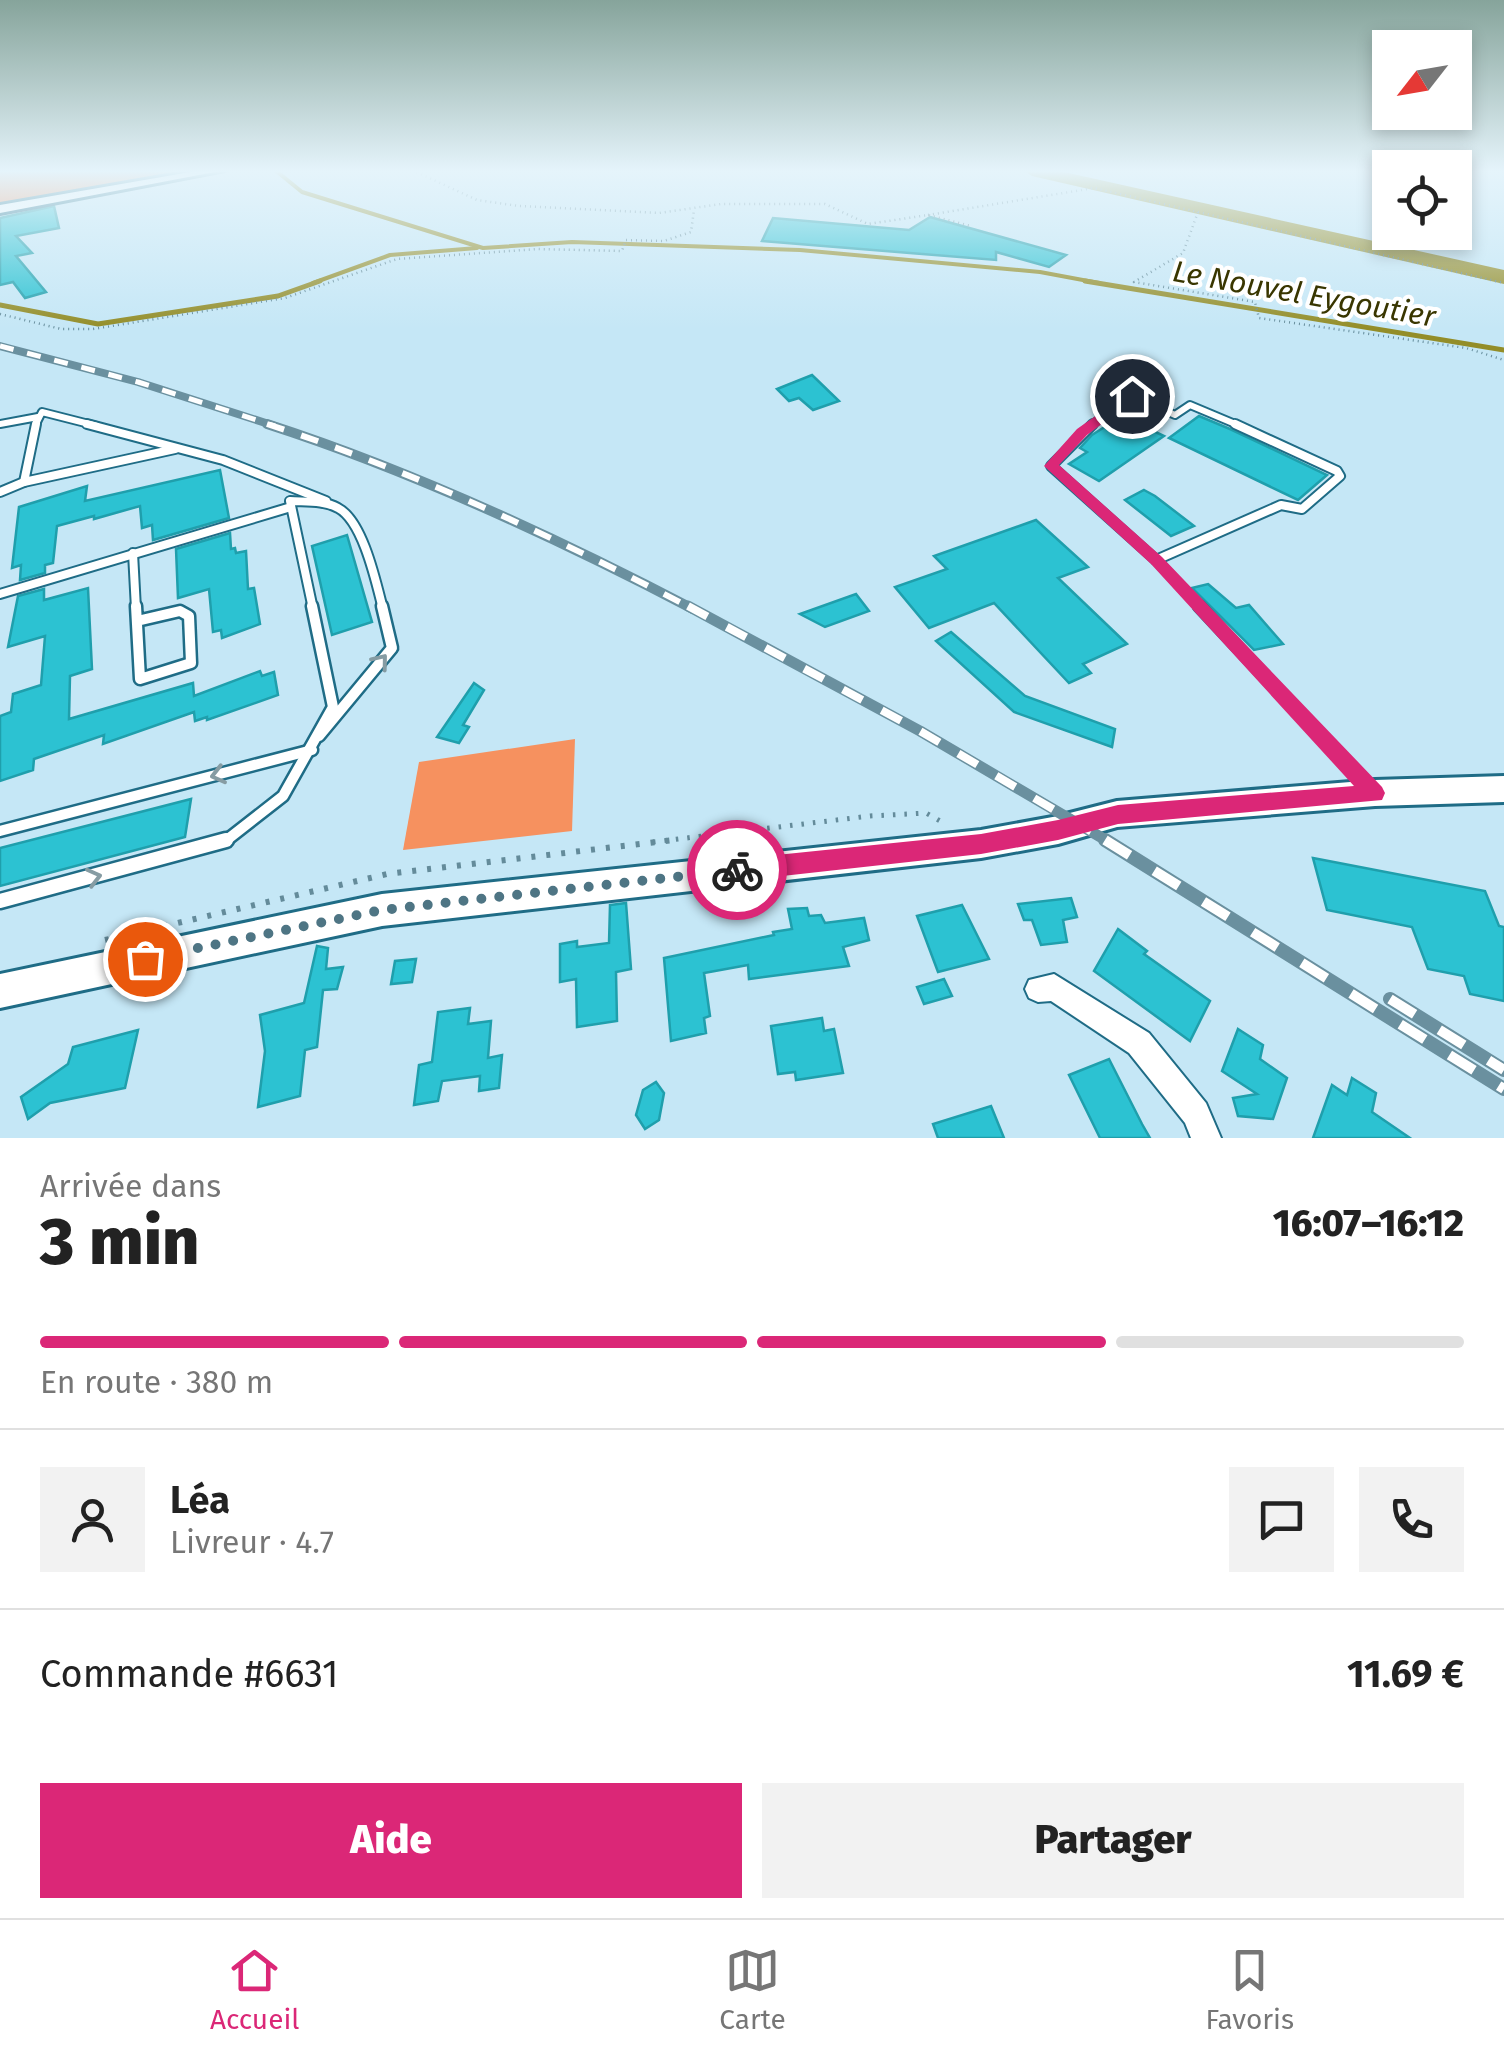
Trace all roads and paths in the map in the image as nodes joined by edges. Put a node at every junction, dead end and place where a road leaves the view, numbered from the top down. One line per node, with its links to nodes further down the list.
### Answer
1 (692, 223): 7 (path)
2 (960, 223): 5 (path)
3 (1194, 223): 8 (path)
4 (1246, 223): 6 (path)
5 (971, 226)
6 (1504, 283)
7 (0, 314)
8 (1258, 315): 9 (path)
9 (1504, 360)
10 (38, 417): 11 (lane); 12 (lane); 13 (lane)
11 (0, 424)
12 (175, 448): 13 (lane); 15 (lane)
13 (24, 482): 14 (lane)
14 (0, 492)
15 (333, 505): 16 (lane); 21 (lane, one-way to 15)
16 (291, 507): 17 (lane); 21 (lane)
17 (133, 553): 19 (lane); 20 (lane)
18 (1156, 560): 18 (lane); 24 (lane)
19 (0, 594)
20 (137, 622): 20 (lane)
21 (319, 736): 22 (lane)
22 (312, 750): 25 (lane, one-way to 25); 26 (lane, one-way to 22)
23 (1504, 789): 24 (street)
24 (1374, 793): 28 (street)
25 (0, 831)
26 (0, 901)
27 (1038, 989): 29 (street)
28 (0, 991)
29 (1206, 1138)

